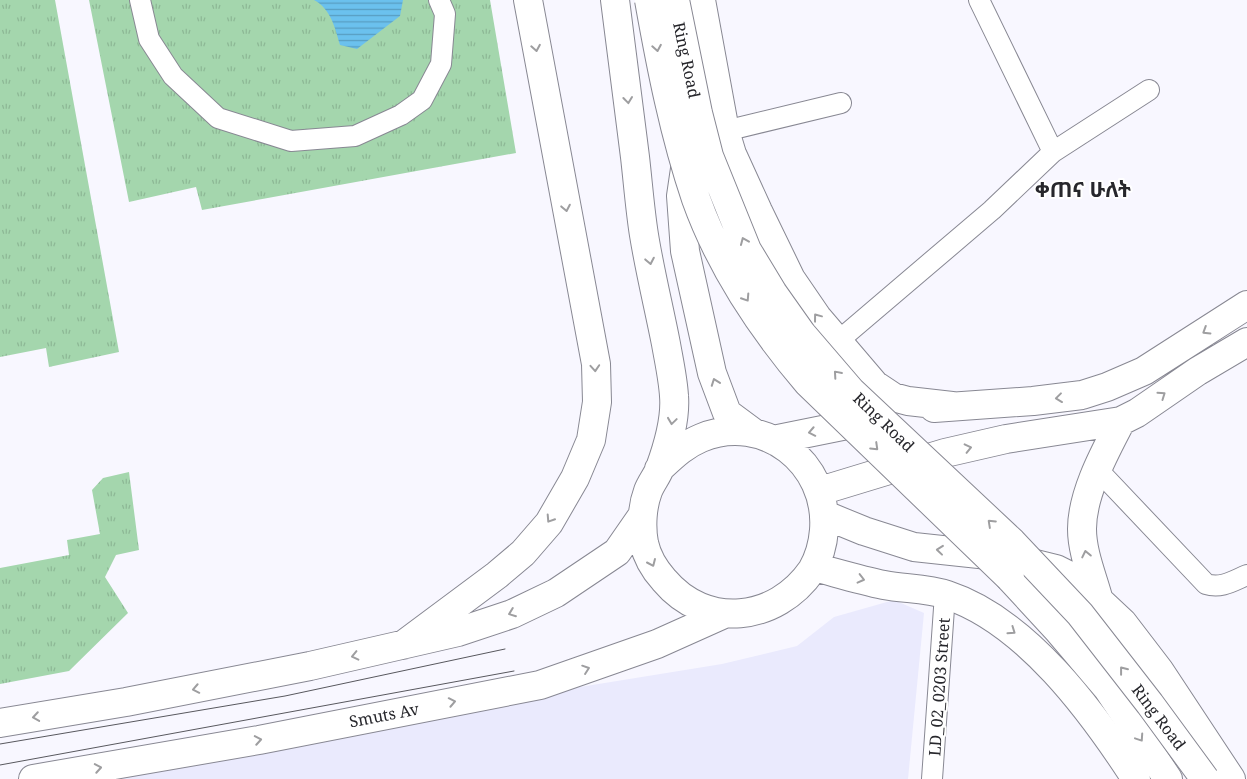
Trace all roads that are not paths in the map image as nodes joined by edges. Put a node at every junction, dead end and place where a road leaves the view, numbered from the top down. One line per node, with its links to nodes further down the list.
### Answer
1 (140, 0): 2 (street)
2 (439, 0)
3 (528, 0): 29 (main road, one-way to 29)
4 (616, 0): 20 (main road, one-way to 20)
5 (648, 0): 34 (main road, Ring Road, one-way to 34, bridge)
6 (675, 0): 35 (main road, Ring Road, one-way to 6, bridge)
7 (701, 0): 9 (main road)
8 (979, 0): 13 (street)
9 (710, 57): 12 (main road); 19 (main road, one-way to 9)
10 (1149, 90): 13 (street)
11 (841, 103): 12 (street)
12 (725, 131): 15 (main road, one-way to 12)
13 (1053, 152): 15 (street)
14 (1247, 305): 17 (main road, one-way to 17)
15 (837, 342): 17 (main road)
16 (1247, 342): 18 (main road, one-way to 16)
17 (952, 406): 19 (main road, one-way to 19)
18 (1121, 421): 21 (main road); 22 (main road, one-way to 18)
19 (763, 436): 20 (main road); 22 (main road)
20 (659, 469): 23 (main road)
21 (1097, 469): 25 (street); 27 (main road, one-way to 21)
22 (822, 503): 24 (main road); 27 (main road, one-way to 22)
23 (642, 516): 28 (main road, one-way to 28); 29 (main road, one-way to 29)
24 (814, 567): 26 (main road, one-way to 26); 28 (main road)
25 (1247, 575)
26 (945, 594): 32 (street, LD_02_0203 Street); 33 (main road, one-way to 33)
27 (1099, 600): 36 (main road)
28 (724, 614): 31 (main road, Smuts Av, one-way to 28)
29 (403, 645): 30 (main road, one-way to 30)
30 (0, 723)
31 (33, 779)
32 (932, 779)
33 (1136, 779)
34 (1168, 779)
35 (1205, 779)
36 (1231, 779)

